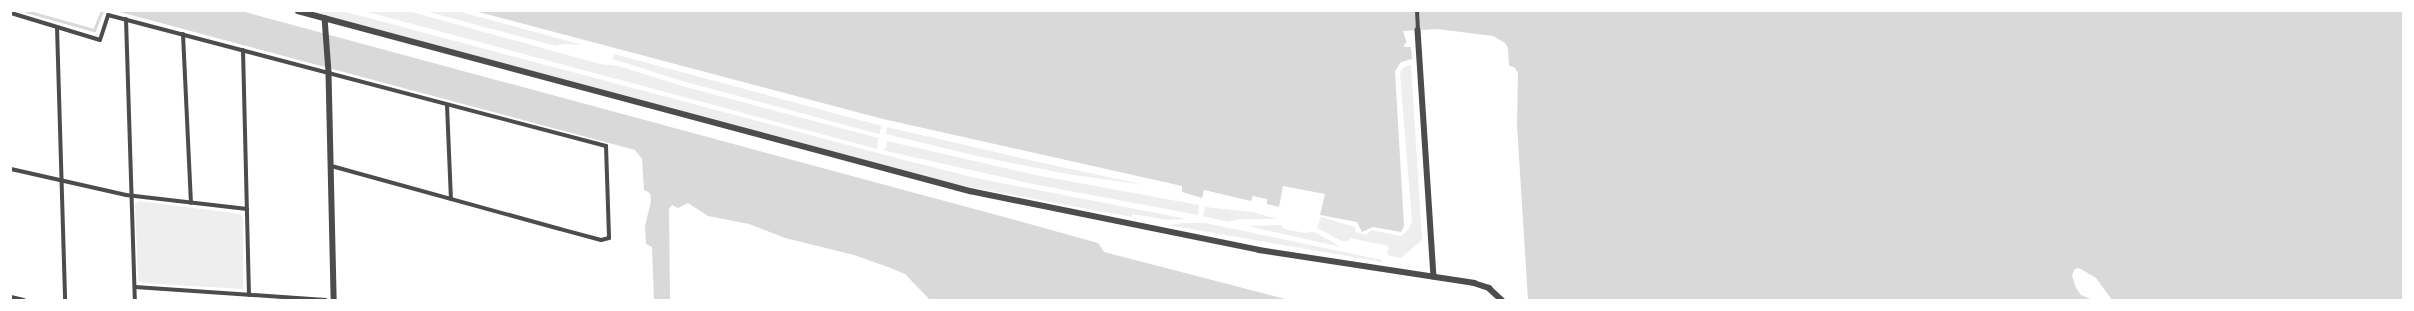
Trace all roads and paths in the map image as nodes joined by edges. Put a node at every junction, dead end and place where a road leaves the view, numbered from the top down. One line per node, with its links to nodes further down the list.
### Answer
1 (298, 11): 4 (street)
2 (1417, 11): 7 (street)
3 (11, 13): 6 (street)
4 (325, 18): 10 (street); 19 (street)
5 (126, 19): 6 (street); 8 (street); 15 (street)
6 (58, 27): 14 (street)
7 (1418, 30): 19 (street)
8 (183, 34): 9 (street); 17 (street)
9 (243, 50): 10 (street); 18 (street)
10 (329, 73): 11 (street); 12 (street)
11 (447, 105): 16 (street); 16 (street)
12 (331, 166): 16 (street); 27 (street)
13 (11, 169): 14 (street)
14 (62, 181): 15 (street); 24 (street)
15 (132, 195): 17 (street); 20 (street)
16 (451, 199)
17 (191, 203): 18 (street)
18 (247, 209): 21 (street)
19 (1434, 276): 28 (street)
20 (135, 286): 21 (street); 25 (street)
21 (249, 295): 26 (street)
22 (11, 297): 23 (street)
23 (24, 300)
24 (65, 300)
25 (135, 300)
26 (326, 300)
27 (334, 300)
28 (1502, 300)

